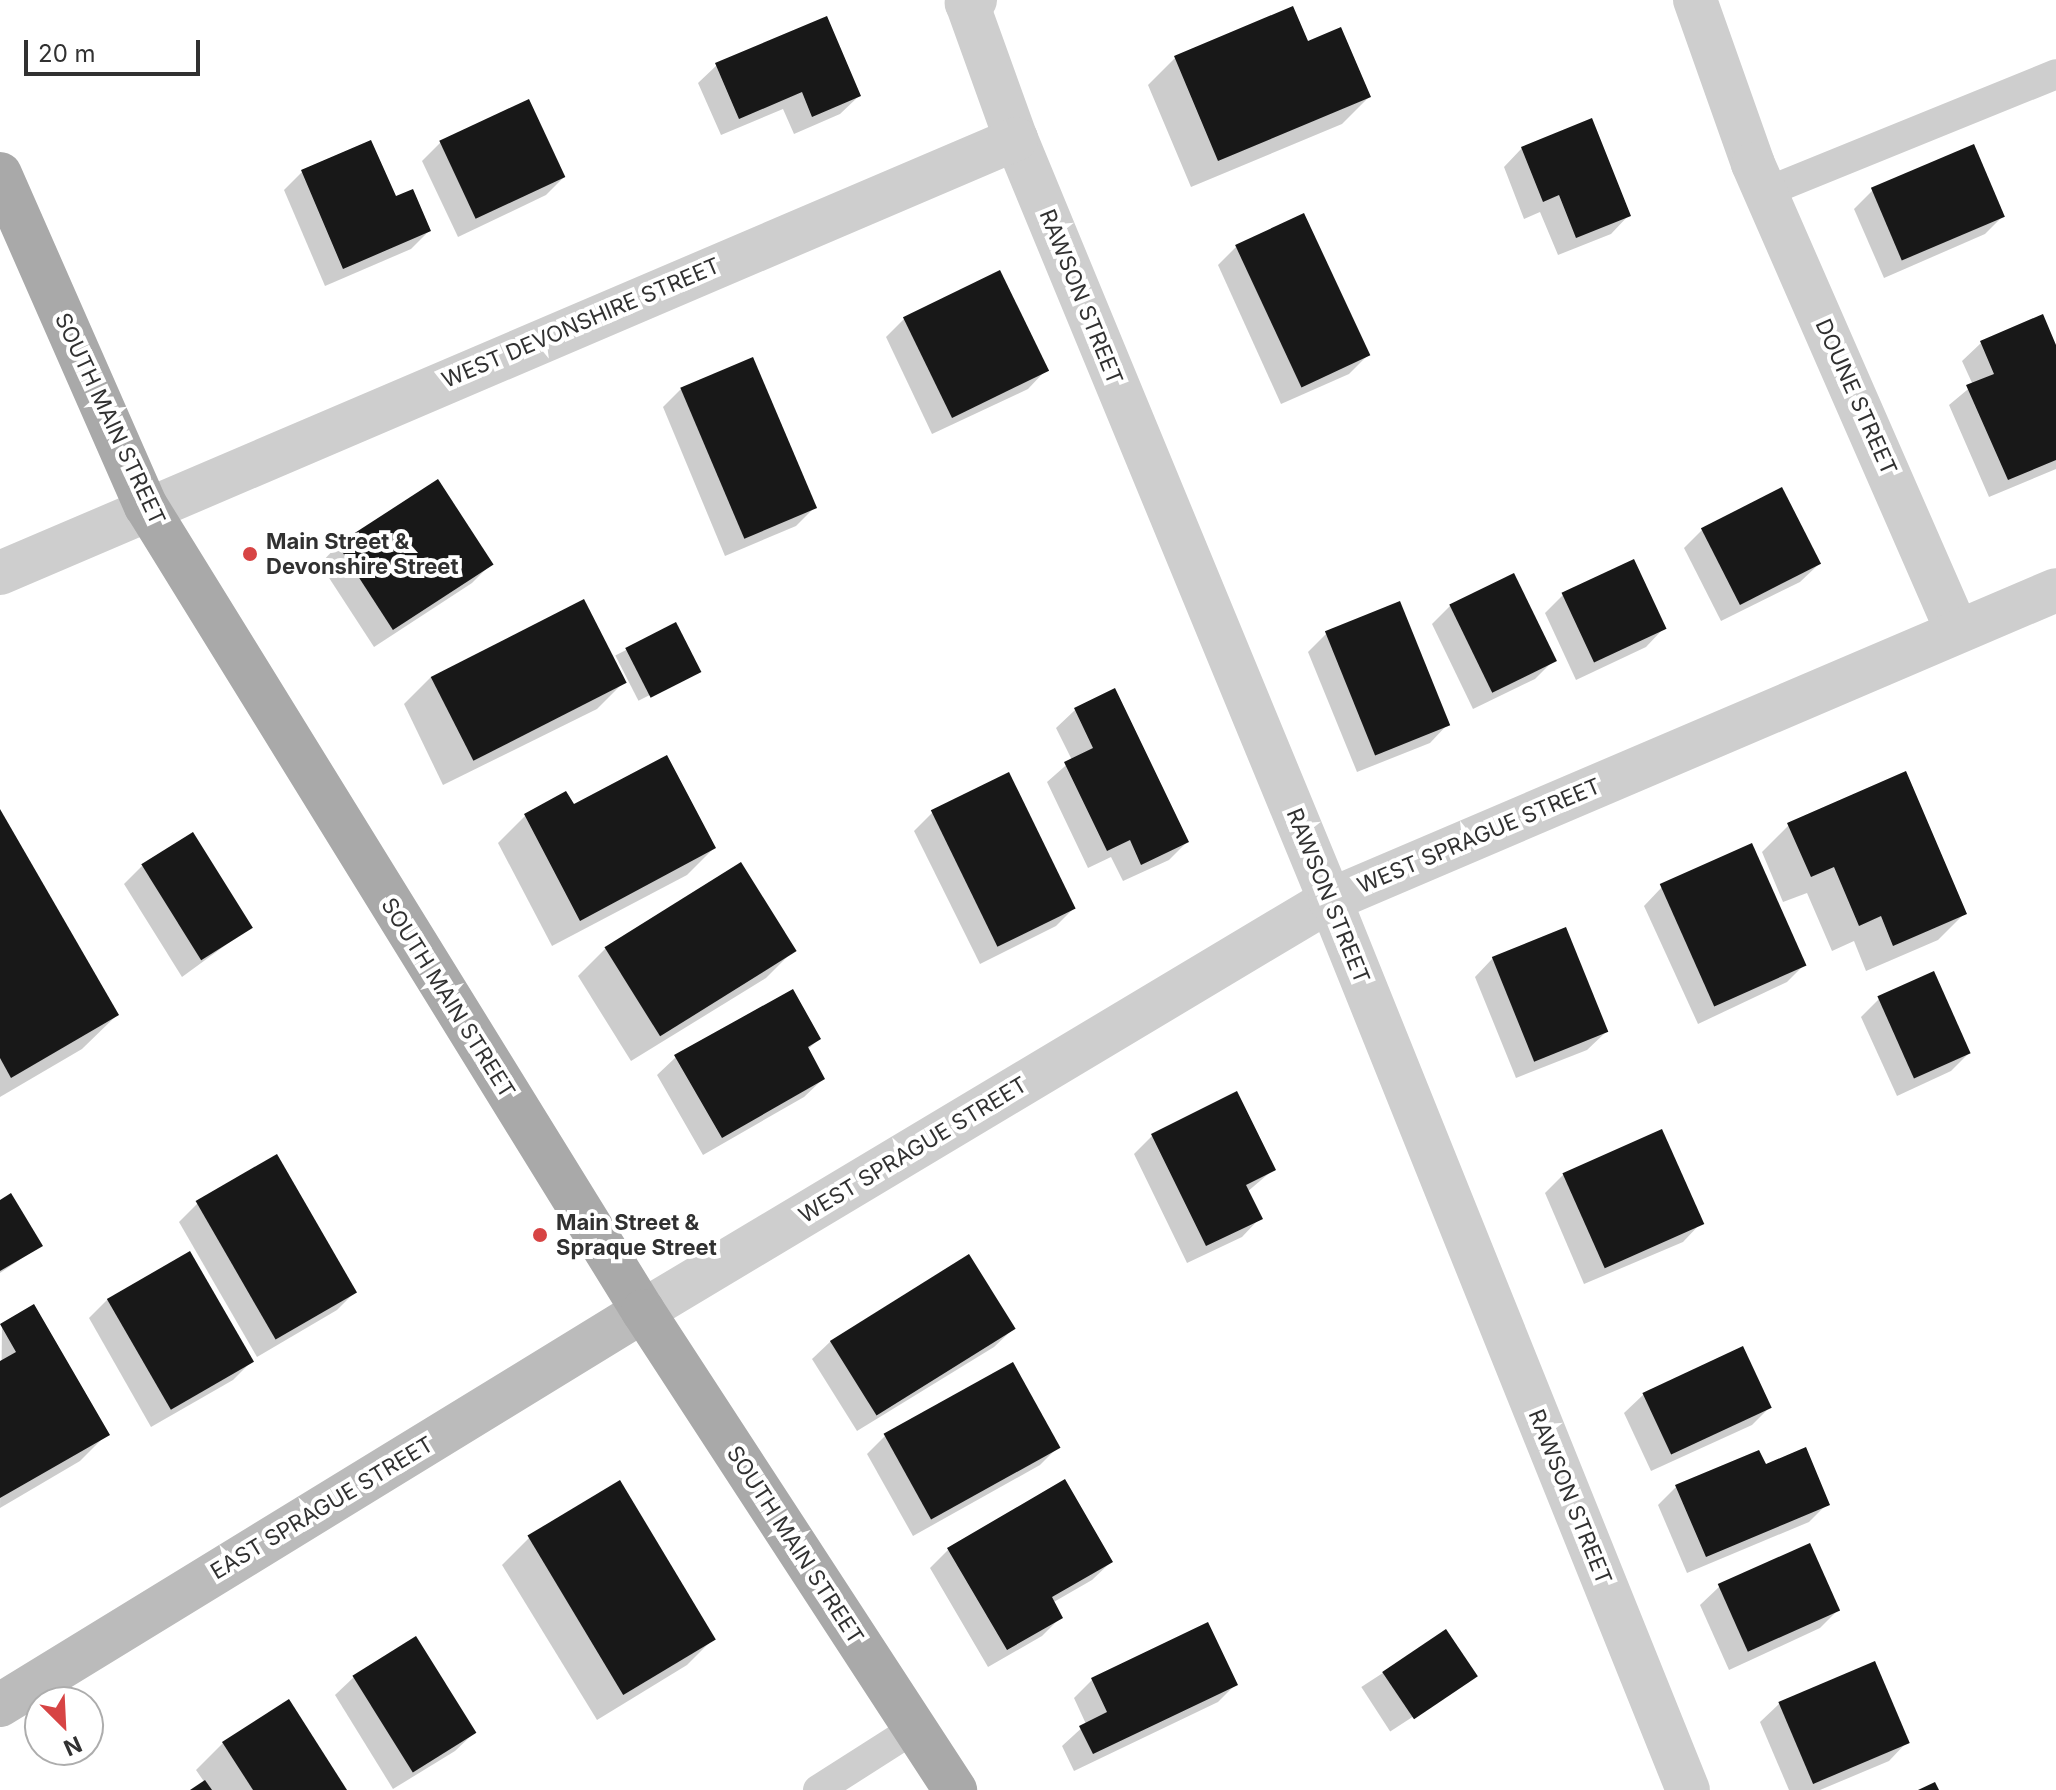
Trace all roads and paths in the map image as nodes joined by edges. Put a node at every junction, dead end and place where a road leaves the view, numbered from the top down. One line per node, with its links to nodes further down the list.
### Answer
1 (1695, 0): 6 (street, DOUNE STREET)
2 (971, 2): 4 (street, RAWSON STREET)
3 (2056, 74): 6 (lane)
4 (1016, 139): 7 (street, WEST DEVONSHIRE STREET); 11 (street, RAWSON STREET)
5 (0, 174): 7 (main road, SOUTH MAIN STREET)
6 (1760, 178): 10 (street, DOUNE STREET)
7 (146, 506): 8 (street, WEST DEVONSHIRE STREET); 12 (main road, SOUTH MAIN STREET)
8 (0, 573)
9 (2056, 590): 10 (street, WEST SPRAGUE STREET)
10 (1957, 631): 11 (street, WEST SPRAGUE STREET)
11 (1330, 900): 12 (street, WEST SPRAGUE STREET); 17 (street, RAWSON STREET)
12 (643, 1311): 13 (main road, EAST SPRAGUE STREET); 14 (main road, SOUTH MAIN STREET)
13 (0, 1705)
14 (915, 1728): 15 (lane); 16 (main road, SOUTH MAIN STREET)
15 (818, 1790)
16 (955, 1790)
17 (1688, 1790)

